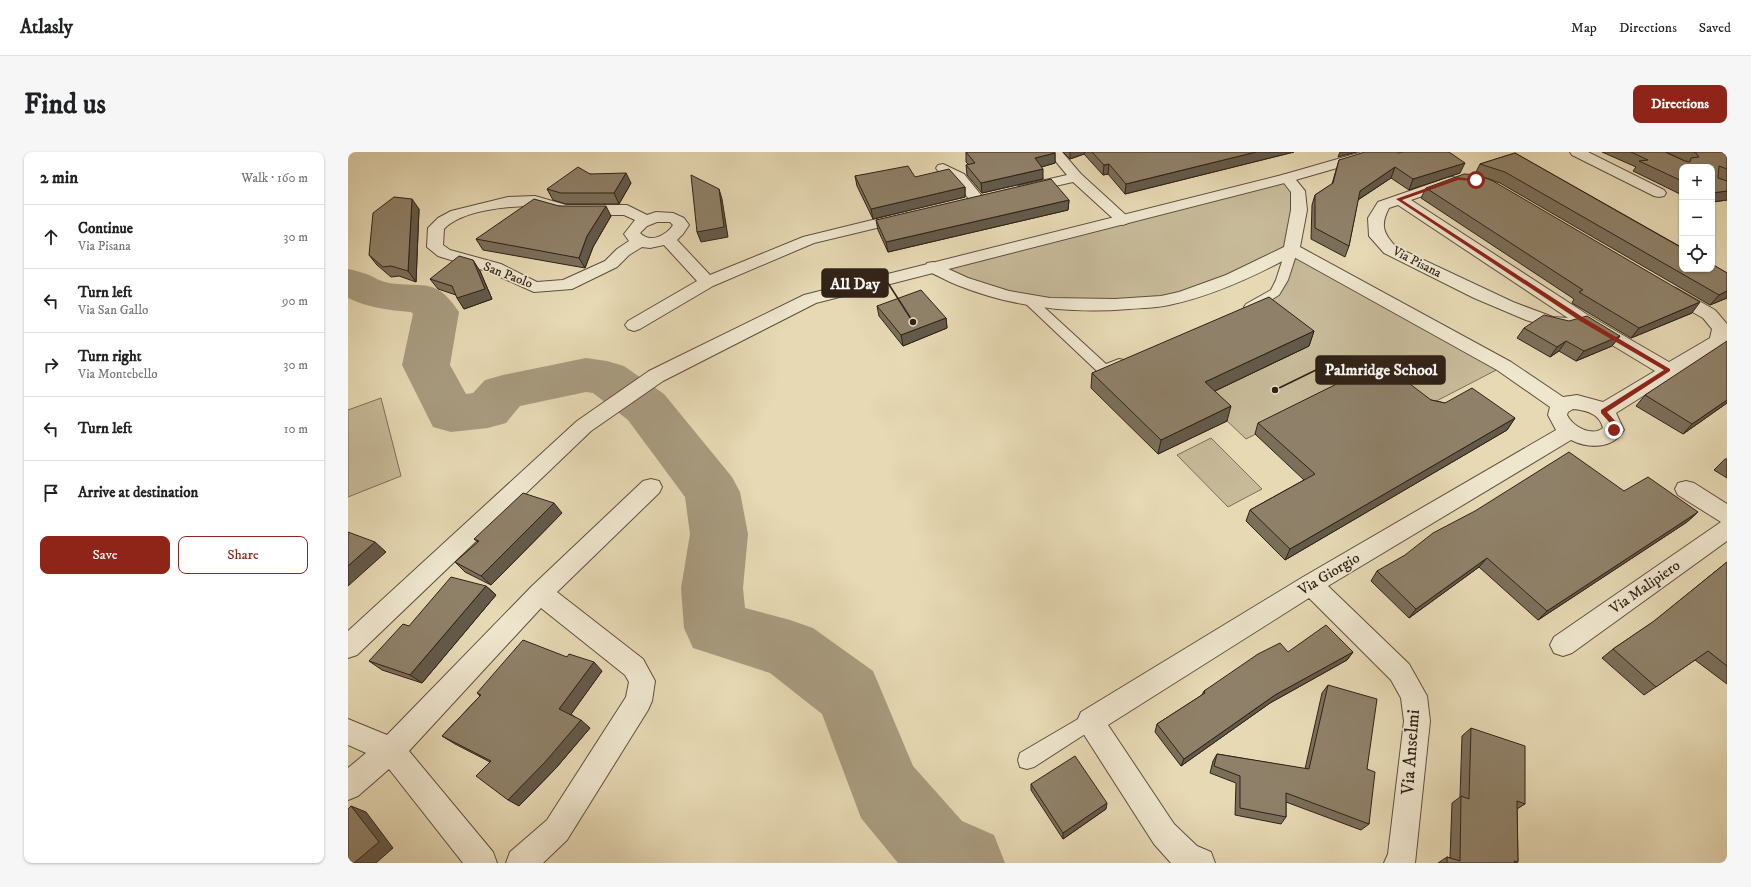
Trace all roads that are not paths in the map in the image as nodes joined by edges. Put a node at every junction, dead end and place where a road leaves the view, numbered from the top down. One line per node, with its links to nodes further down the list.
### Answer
1 (1055, 152): 5 (street)
2 (1377, 152): 6 (street)
3 (1577, 152): 8 (street)
4 (943, 168): 5 (street)
5 (1076, 177): 12 (street)
6 (1287, 178): 12 (street); 15 (street)
7 (1470, 180): 9 (street, Via Pisana)
8 (1659, 193)
9 (1399, 199): 21 (street); 21 (street, Via Pisana)
10 (916, 214): 17 (street)
11 (646, 220): 13 (street); 14 (street); 14 (street, San Paolo)
12 (1123, 220): 16 (street)
13 (667, 239): 14 (street); 17 (street)
14 (640, 241)
15 (1292, 248): 19 (street); 20 (lane); 25 (street)
16 (933, 267): 19 (street); 35 (street)
17 (707, 282): 22 (street)
18 (1655, 283): 24 (street)
19 (1029, 300): 23 (lane)
20 (1240, 311)
21 (1582, 320): 24 (street)
22 (634, 325)
23 (1132, 357)
24 (1668, 370): 26 (street)
25 (1561, 405): 26 (street); 27 (street)
26 (1604, 411): 27 (street)
27 (1570, 431): 32 (street, Via Giorgio)
28 (651, 487): 33 (street)
29 (1686, 489): 30 (street)
30 (1727, 515)
31 (1727, 529): 34 (street, Via Malipiero)
32 (1311, 584): 36 (street, Via Giorgio); 44 (street, Via Anselmi)
33 (540, 593): 38 (street); 42 (street)
34 (1563, 645)
35 (348, 646)
36 (1090, 720): 39 (lane); 43 (street)
37 (348, 732): 38 (street)
38 (391, 750): 40 (street); 41 (street)
39 (1026, 760)
40 (348, 786)
41 (482, 863)
42 (521, 863)
43 (1200, 863)
44 (1399, 863)

